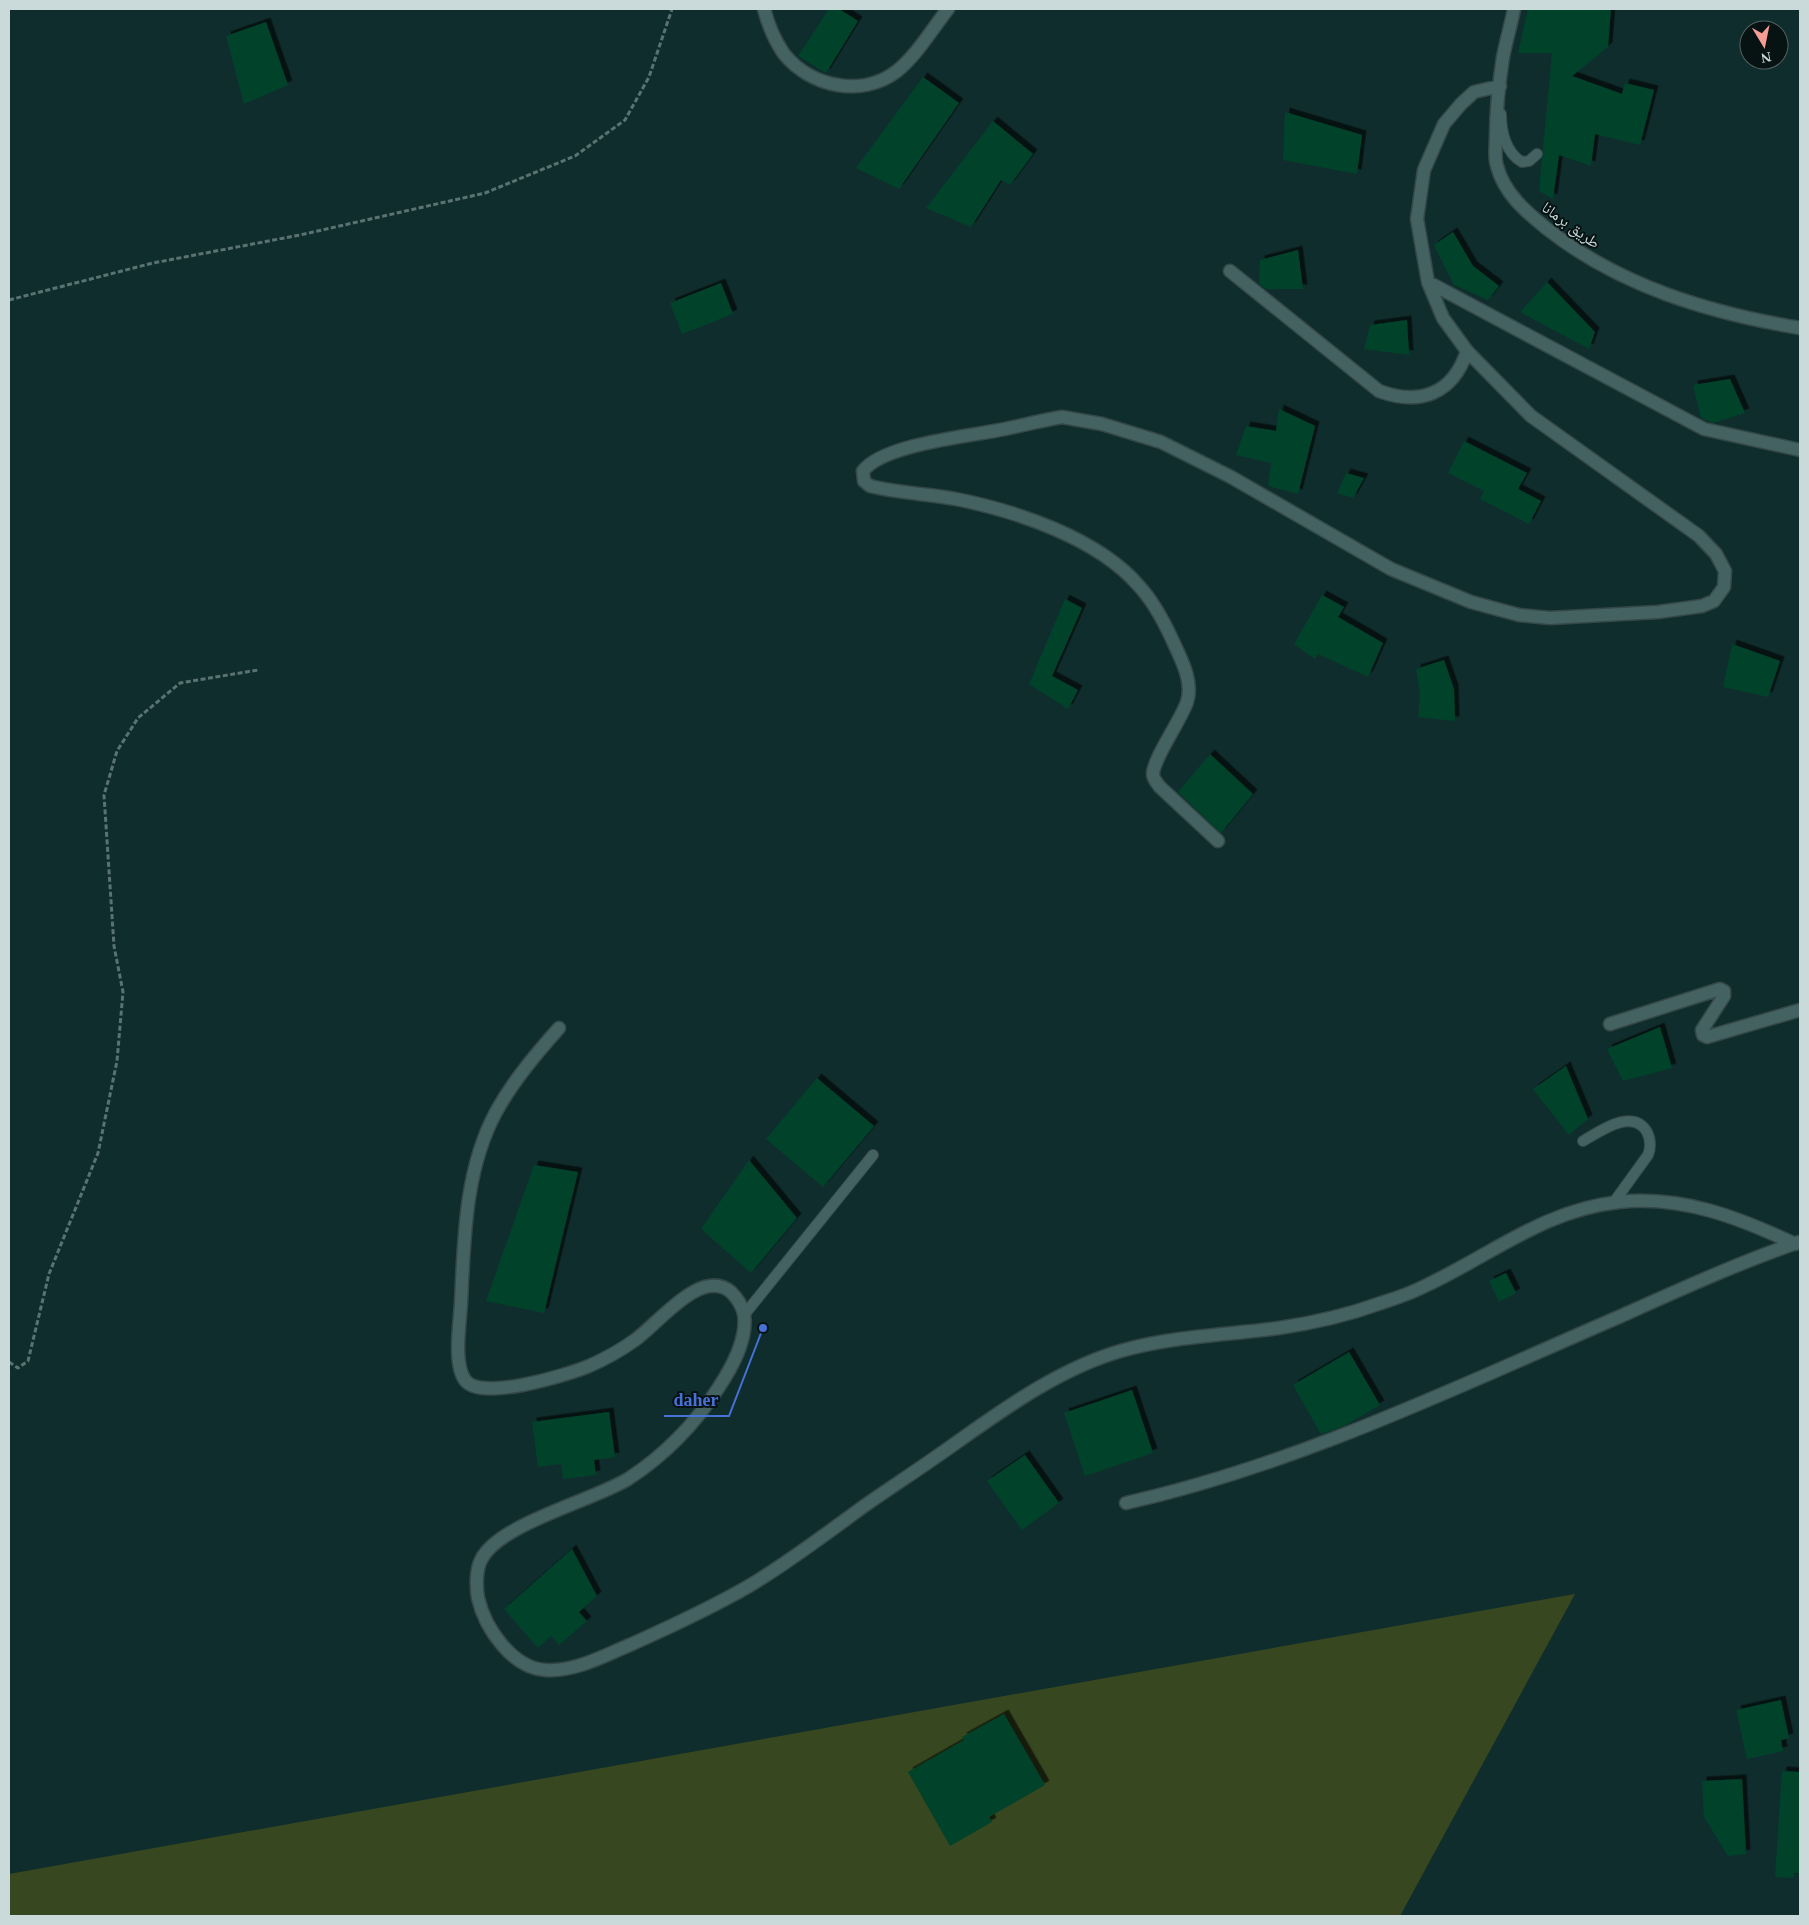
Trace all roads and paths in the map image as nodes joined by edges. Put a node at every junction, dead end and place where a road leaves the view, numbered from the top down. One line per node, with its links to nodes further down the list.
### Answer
1 (672, 9): 9 (path)
2 (764, 9): 3 (street)
3 (948, 9)
4 (1514, 9): 5 (street, طريق برمانا)
5 (1500, 86): 6 (lane); 8 (street); 10 (street, طريق برمانا)
6 (1537, 154)
7 (1230, 271): 11 (street)
8 (1428, 282): 11 (street); 12 (street)
9 (9, 300)
10 (1800, 328)
11 (1467, 351): 14 (street)
12 (1800, 450)
13 (258, 670): 23 (path)
14 (1218, 841)
15 (1800, 1010): 16 (street)
16 (1610, 1024)
17 (559, 1028): 22 (street)
18 (1583, 1141): 20 (lane)
19 (873, 1155): 22 (lane)
20 (1614, 1202): 21 (street); 22 (street)
21 (1798, 1243): 24 (street)
22 (744, 1315)
23 (9, 1362)
24 (1126, 1503)

